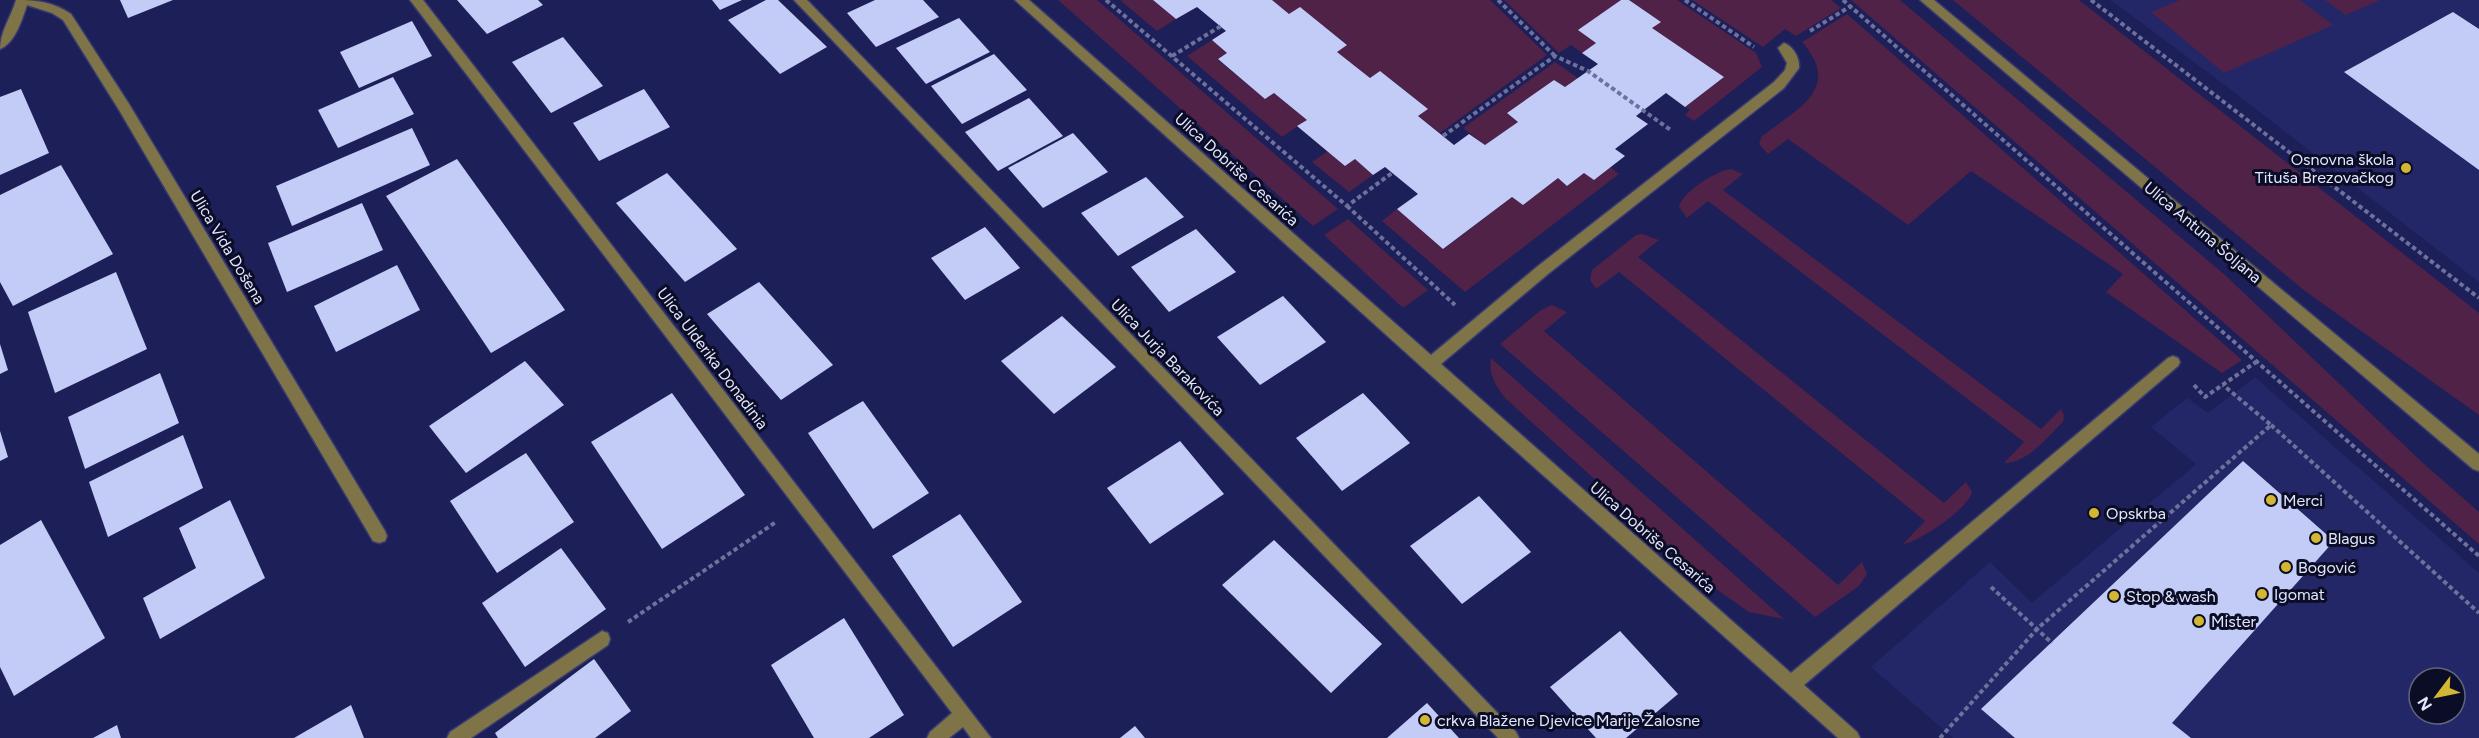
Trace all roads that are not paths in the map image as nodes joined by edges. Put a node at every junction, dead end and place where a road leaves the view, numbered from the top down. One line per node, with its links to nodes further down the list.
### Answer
1 (23, 0): 6 (street); 11 (street, Ulica Vida Došena)
2 (416, 0): 14 (street, Ulica Ulderika Donadinia)
3 (800, 0): 18 (street, Ulica Jurja Barakovića)
4 (1021, 0): 9 (street, Ulica Dobriše Cesarića)
5 (1926, 0): 10 (street, Ulica Antuna Šoljana)
6 (0, 44)
7 (1784, 48): 9 (street)
8 (2173, 362): 13 (street)
9 (1429, 365): 13 (street, Ulica Dobriše Cesarića)
10 (2479, 464)
11 (379, 536)
12 (602, 639): 15 (street)
13 (1792, 684): 19 (street, Ulica Dobriše Cesarića)
14 (963, 715): 16 (street); 17 (street, Ulica Ulderika Donadinia)
15 (456, 738)
16 (936, 738)
17 (982, 738)
18 (1510, 738)
19 (1851, 738)

